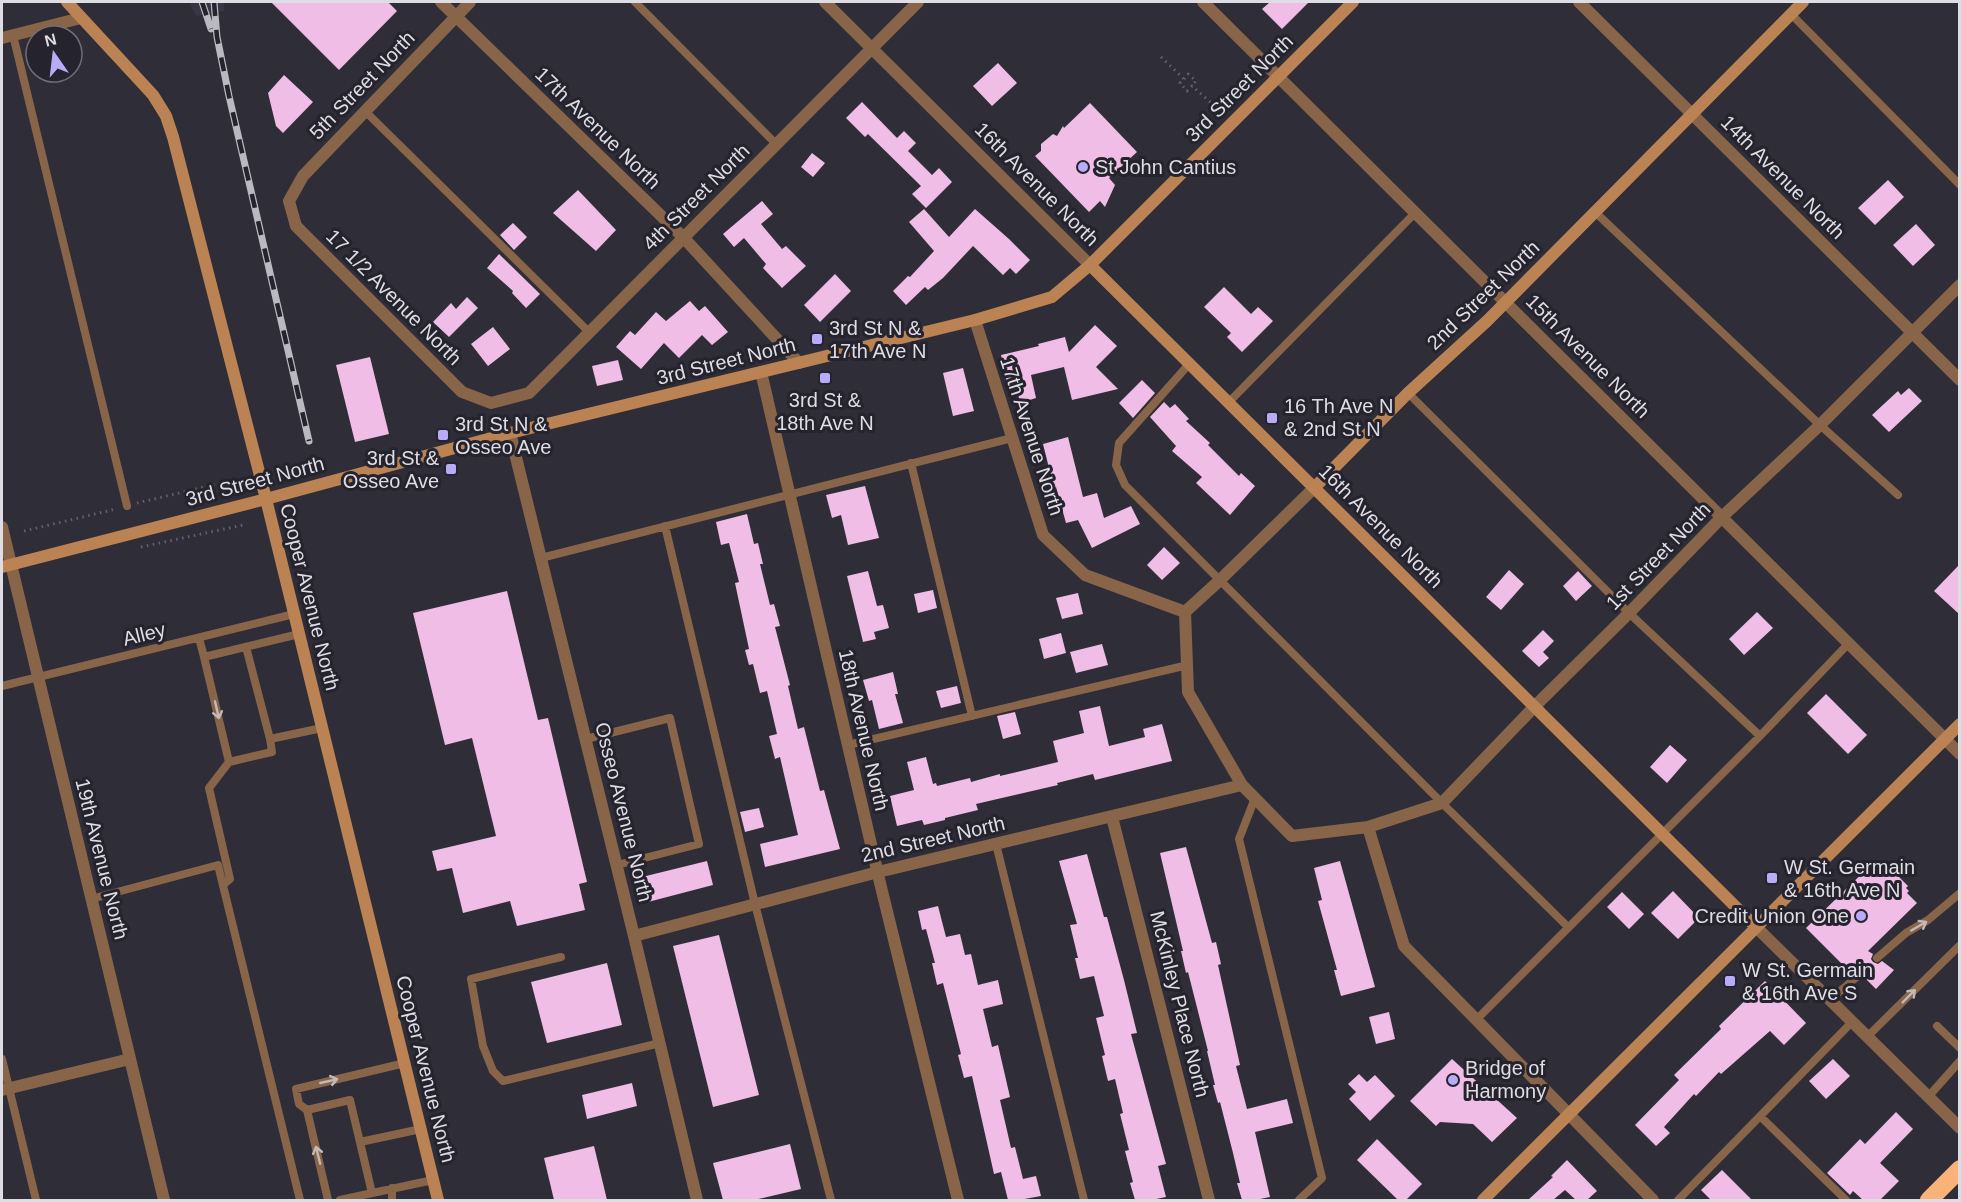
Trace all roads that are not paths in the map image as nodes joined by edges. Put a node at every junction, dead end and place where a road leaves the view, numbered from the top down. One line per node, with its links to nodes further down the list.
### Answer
1 (67, 2): 13 (street, Cooper Avenue North)
2 (441, 2): 12 (street, 17th Avenue North)
3 (470, 2): 12 (street, 5th Street North)
4 (635, 2): 19 (lane)
5 (825, 2): 15 (street, 16th Avenue North)
6 (918, 2): 15 (street, 4th Street North)
7 (1203, 2): 16 (street, 15th Avenue North)
8 (1353, 2): 16 (street, 3rd Street North)
9 (1579, 2): 18 (street, 14th Avenue North)
10 (1803, 2): 11 (street, 2nd Street North)
11 (1791, 14): 18 (street, 2nd Street North); 20 (lane)
12 (455, 16): 17 (street, 5th Street North); 24 (street, 17th Avenue North)
13 (81, 18): 14 (street); 45 (street, Cooper Avenue North)
14 (7, 36): 46 (lane)
15 (872, 48): 19 (street, 4th Street North); 25 (street, 16th Avenue North)
16 (1279, 76): 22 (street, 15th Avenue North); 25 (street, 3rd Street North)
17 (365, 111): 21 (street, 5th Street North); 29 (lane)
18 (1692, 114): 23 (street, 2nd Street North); 30 (street, 14th Avenue North)
19 (776, 144): 24 (street, 4th Street North)
20 (1959, 185)
21 (289, 201): 37 (street, 17 1/2 Avenue North)
22 (1416, 212): 27 (street, 15th Avenue North); 36 (lane)
23 (1595, 212): 27 (street, 2nd Street North); 38 (lane)
24 (683, 237): 29 (street, 4th Street North); 31 (street, 17th Avenue North)
25 (1090, 265): 28 (street, 3rd Street North); 32 (street, 16th Avenue North)
26 (1959, 285): 30 (street, 1st Street North)
27 (1506, 302): 35 (street, 2nd Street North); 47 (street, 15th Avenue North)
28 (975, 320): 31 (street, 3rd Street North); 40 (street, 17th Avenue North)
29 (589, 332): 37 (street, 4th Street North)
30 (1912, 333): 34 (street, 14th Avenue North); 38 (street, 1st Street North)
31 (799, 363): 33 (street, 3rd Street North)
32 (1190, 363): 36 (street, 16th Avenue North); 52 (lane)
33 (760, 372): 39 (street, 3rd Street North); 43 (street, 18th Avenue North)
34 (1959, 380)
35 (1408, 393): 42 (street, 2nd Street North); 54 (lane)
36 (1229, 402): 42 (street, 16th Avenue North)
37 (491, 403)
38 (1820, 425): 44 (lane); 47 (street, 1st Street North)
39 (510, 434): 45 (street, 3rd Street North); 50 (street, Osseo Avenue North)
40 (1012, 438): 41 (lane); 53 (street, 17th Avenue North)
41 (911, 464): 43 (lane); 65 (lane)
42 (1315, 487): 52 (street, 2nd Street North); 64 (street, 16th Avenue North)
43 (789, 494): 48 (lane); 72 (street, 18th Avenue North)
44 (1898, 495)
45 (266, 499): 51 (street, 3rd Street North); 55 (street, Cooper Avenue North)
46 (127, 506)
47 (1722, 517): 54 (street, 1st Street North); 58 (street, 15th Avenue North)
48 (665, 526): 50 (lane); 87 (lane)
49 (2, 528): 51 (street, 19th Avenue North)
50 (542, 558): 71 (street, Osseo Avenue North)
51 (6, 566): 62 (street, 19th Avenue North)
52 (1220, 581): 53 (street, 2nd Street North); 77 (lane)
53 (1185, 612): 61 (street)
54 (1629, 613): 64 (street, 1st Street North); 68 (lane)
55 (294, 614): 56 (street, Cooper Avenue North); 57 (lane, Alley)
56 (299, 634): 59 (lane); 67 (street, Cooper Avenue North)
57 (199, 638): 60 (lane); 62 (lane, Alley)
58 (1849, 643): 68 (lane); 70 (street, 15th Avenue North)
59 (246, 647): 60 (lane); 69 (lane)
60 (204, 657): 74 (lane, one-way to 74)
61 (1188, 665): 65 (lane); 75 (street)
62 (38, 677): 63 (lane, Alley); 86 (street, 19th Avenue North)
63 (2, 686)
64 (1534, 706): 77 (street, 1st Street North); 80 (street, 16th Avenue North)
65 (972, 716): 72 (lane)
66 (1959, 724): 70 (street)
67 (322, 728): 69 (lane); 105 (street, Cooper Avenue North)
68 (1760, 736): 80 (lane)
69 (270, 739): 74 (lane)
70 (1945, 739): 73 (street, 15th Avenue North); 89 (street)
71 (586, 740): 82 (street, Osseo Avenue North); 82 (lane)
72 (848, 745): 83 (street, 18th Avenue North)
73 (1959, 754)
74 (229, 762): 84 (lane)
75 (1242, 785): 76 (street); 78 (street, 2nd Street North)
76 (1255, 798): 79 (street); 131 (lane)
77 (1442, 803): 79 (street, 1st Street North); 88 (lane)
78 (1112, 817): 81 (street, 2nd Street North); 130 (street, McKinley Place North)
79 (1368, 828): 96 (street)
80 (1662, 833): 88 (lane); 89 (street, 16th Avenue North)
81 (996, 844): 83 (street, 2nd Street North); 129 (lane)
82 (617, 865): 90 (street, Osseo Avenue North)
83 (878, 872): 87 (street, 2nd Street North); 128 (street, 18th Avenue North)
84 (223, 885): 86 (lane); 121 (lane)
85 (1959, 893): 93 (lane, one-way to 85)
86 (91, 899): 103 (street, 19th Avenue North)
87 (755, 904): 90 (street, 2nd Street North); 127 (lane)
88 (1568, 927): 96 (lane)
89 (1756, 927): 95 (street); 109 (street)
90 (634, 936): 100 (street, Osseo Avenue North)
91 (1959, 945): 99 (lane, one-way to 91)
92 (561, 957): 100 (lane)
93 (1877, 958)
94 (1860, 974): 95 (lane)
95 (1830, 1000): 97 (street)
96 (1476, 1020): 109 (street)
97 (1852, 1022): 99 (street); 110 (lane)
98 (1937, 1026): 101 (lane)
99 (1867, 1037): 107 (street)
100 (660, 1044): 126 (street, Osseo Avenue North)
101 (1959, 1048)
102 (2, 1059): 106 (lane)
103 (130, 1059): 106 (street); 120 (street, 19th Avenue North)
104 (1959, 1062): 107 (lane)
105 (405, 1063): 108 (lane, one-way to 105); 112 (street, Cooper Avenue North)
106 (5, 1089): 119 (lane)
107 (1928, 1097): 111 (street)
108 (307, 1110): 113 (lane); 122 (lane, one-way to 108)
109 (1568, 1115): 118 (street); 132 (street)
110 (1760, 1116): 133 (lane); 134 (lane)
111 (1959, 1128)
112 (421, 1129): 113 (lane); 115 (street, Cooper Avenue North)
113 (360, 1142): 117 (lane)
114 (1959, 1169): 135 (highway)
115 (433, 1179): 116 (lane); 125 (street, Cooper Avenue North)
116 (392, 1188): 117 (lane); 124 (lane)
117 (372, 1193): 123 (lane)
118 (1485, 1199)
119 (36, 1200)
120 (164, 1200)
121 (300, 1200)
122 (328, 1200)
123 (340, 1200)
124 (392, 1200)
125 (438, 1200)
126 (697, 1200)
127 (831, 1200)
128 (958, 1200)
129 (1084, 1200)
130 (1209, 1200)
131 (1299, 1200)
132 (1653, 1200)
133 (1678, 1200)
134 (1846, 1200)
135 (1929, 1200)

